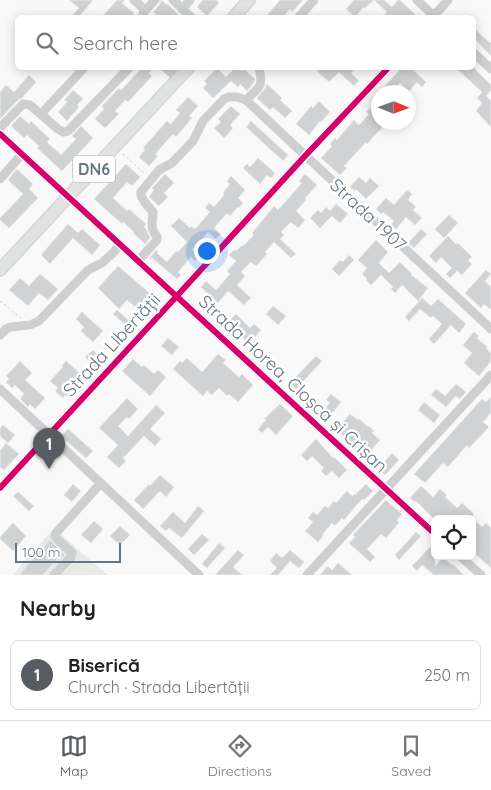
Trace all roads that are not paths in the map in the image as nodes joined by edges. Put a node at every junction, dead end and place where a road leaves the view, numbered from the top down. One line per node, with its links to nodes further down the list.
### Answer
1 (134, 0): 10 (street)
2 (155, 0): 10 (street)
3 (173, 0): 9 (street)
4 (190, 0): 9 (street)
5 (249, 0): 12 (main road)
6 (314, 0): 13 (street)
7 (417, 0): 14 (street)
8 (448, 0): 15 (street)
9 (182, 8): 11 (street)
10 (145, 14)
11 (189, 15)
12 (236, 15)
13 (301, 15)
14 (432, 15)
15 (436, 15)
16 (476, 54): 17 (street)
17 (491, 69)
18 (82, 70): 26 (street)
19 (127, 70): 26 (street)
20 (168, 70): 24 (street)
21 (186, 70): 24 (main road, DN6)
22 (259, 70): 25 (street)
23 (386, 70): 30 (street, Strada Libertății)
24 (178, 78): 32 (main road, DN6)
25 (246, 100): 30 (street, Strada 1907); 34 (street)
26 (41, 114): 27 (street)
27 (0, 128)
28 (0, 134): 29 (street, Strada Horea, Cloşca şi Crişan)
29 (22, 154): 31 (street); 32 (street, Strada Horea, Cloşca şi Crişan)
30 (305, 156): 36 (street, Strada Libertății); 37 (street, Strada 1907)
31 (0, 179)
32 (68, 196): 33 (street, Strada Horea, Cloşca şi Crişan); 35 (main road, DN6)
33 (120, 244): 34 (street, Strada Horea, Cloşca şi Crişan); 38 (street)
34 (138, 261): 36 (street, Strada Horea, Cloşca şi Crişan)
35 (0, 270)
36 (176, 297): 41 (street, Strada Libertății); 44 (street, Strada Horea, Cloşca şi Crişan)
37 (491, 329)
38 (0, 335)
39 (491, 375): 44 (street)
40 (0, 389): 41 (street)
41 (49, 435): 42 (street); 43 (street, Strada Libertății)
42 (100, 483): 47 (street); 48 (street)
43 (0, 488)
44 (386, 490): 45 (street, Strada Horea, Cloşca şi Crişan); 49 (street)
45 (431, 530)
46 (464, 560): 50 (street)
47 (54, 575)
48 (199, 575)
49 (307, 575)
50 (481, 575)

